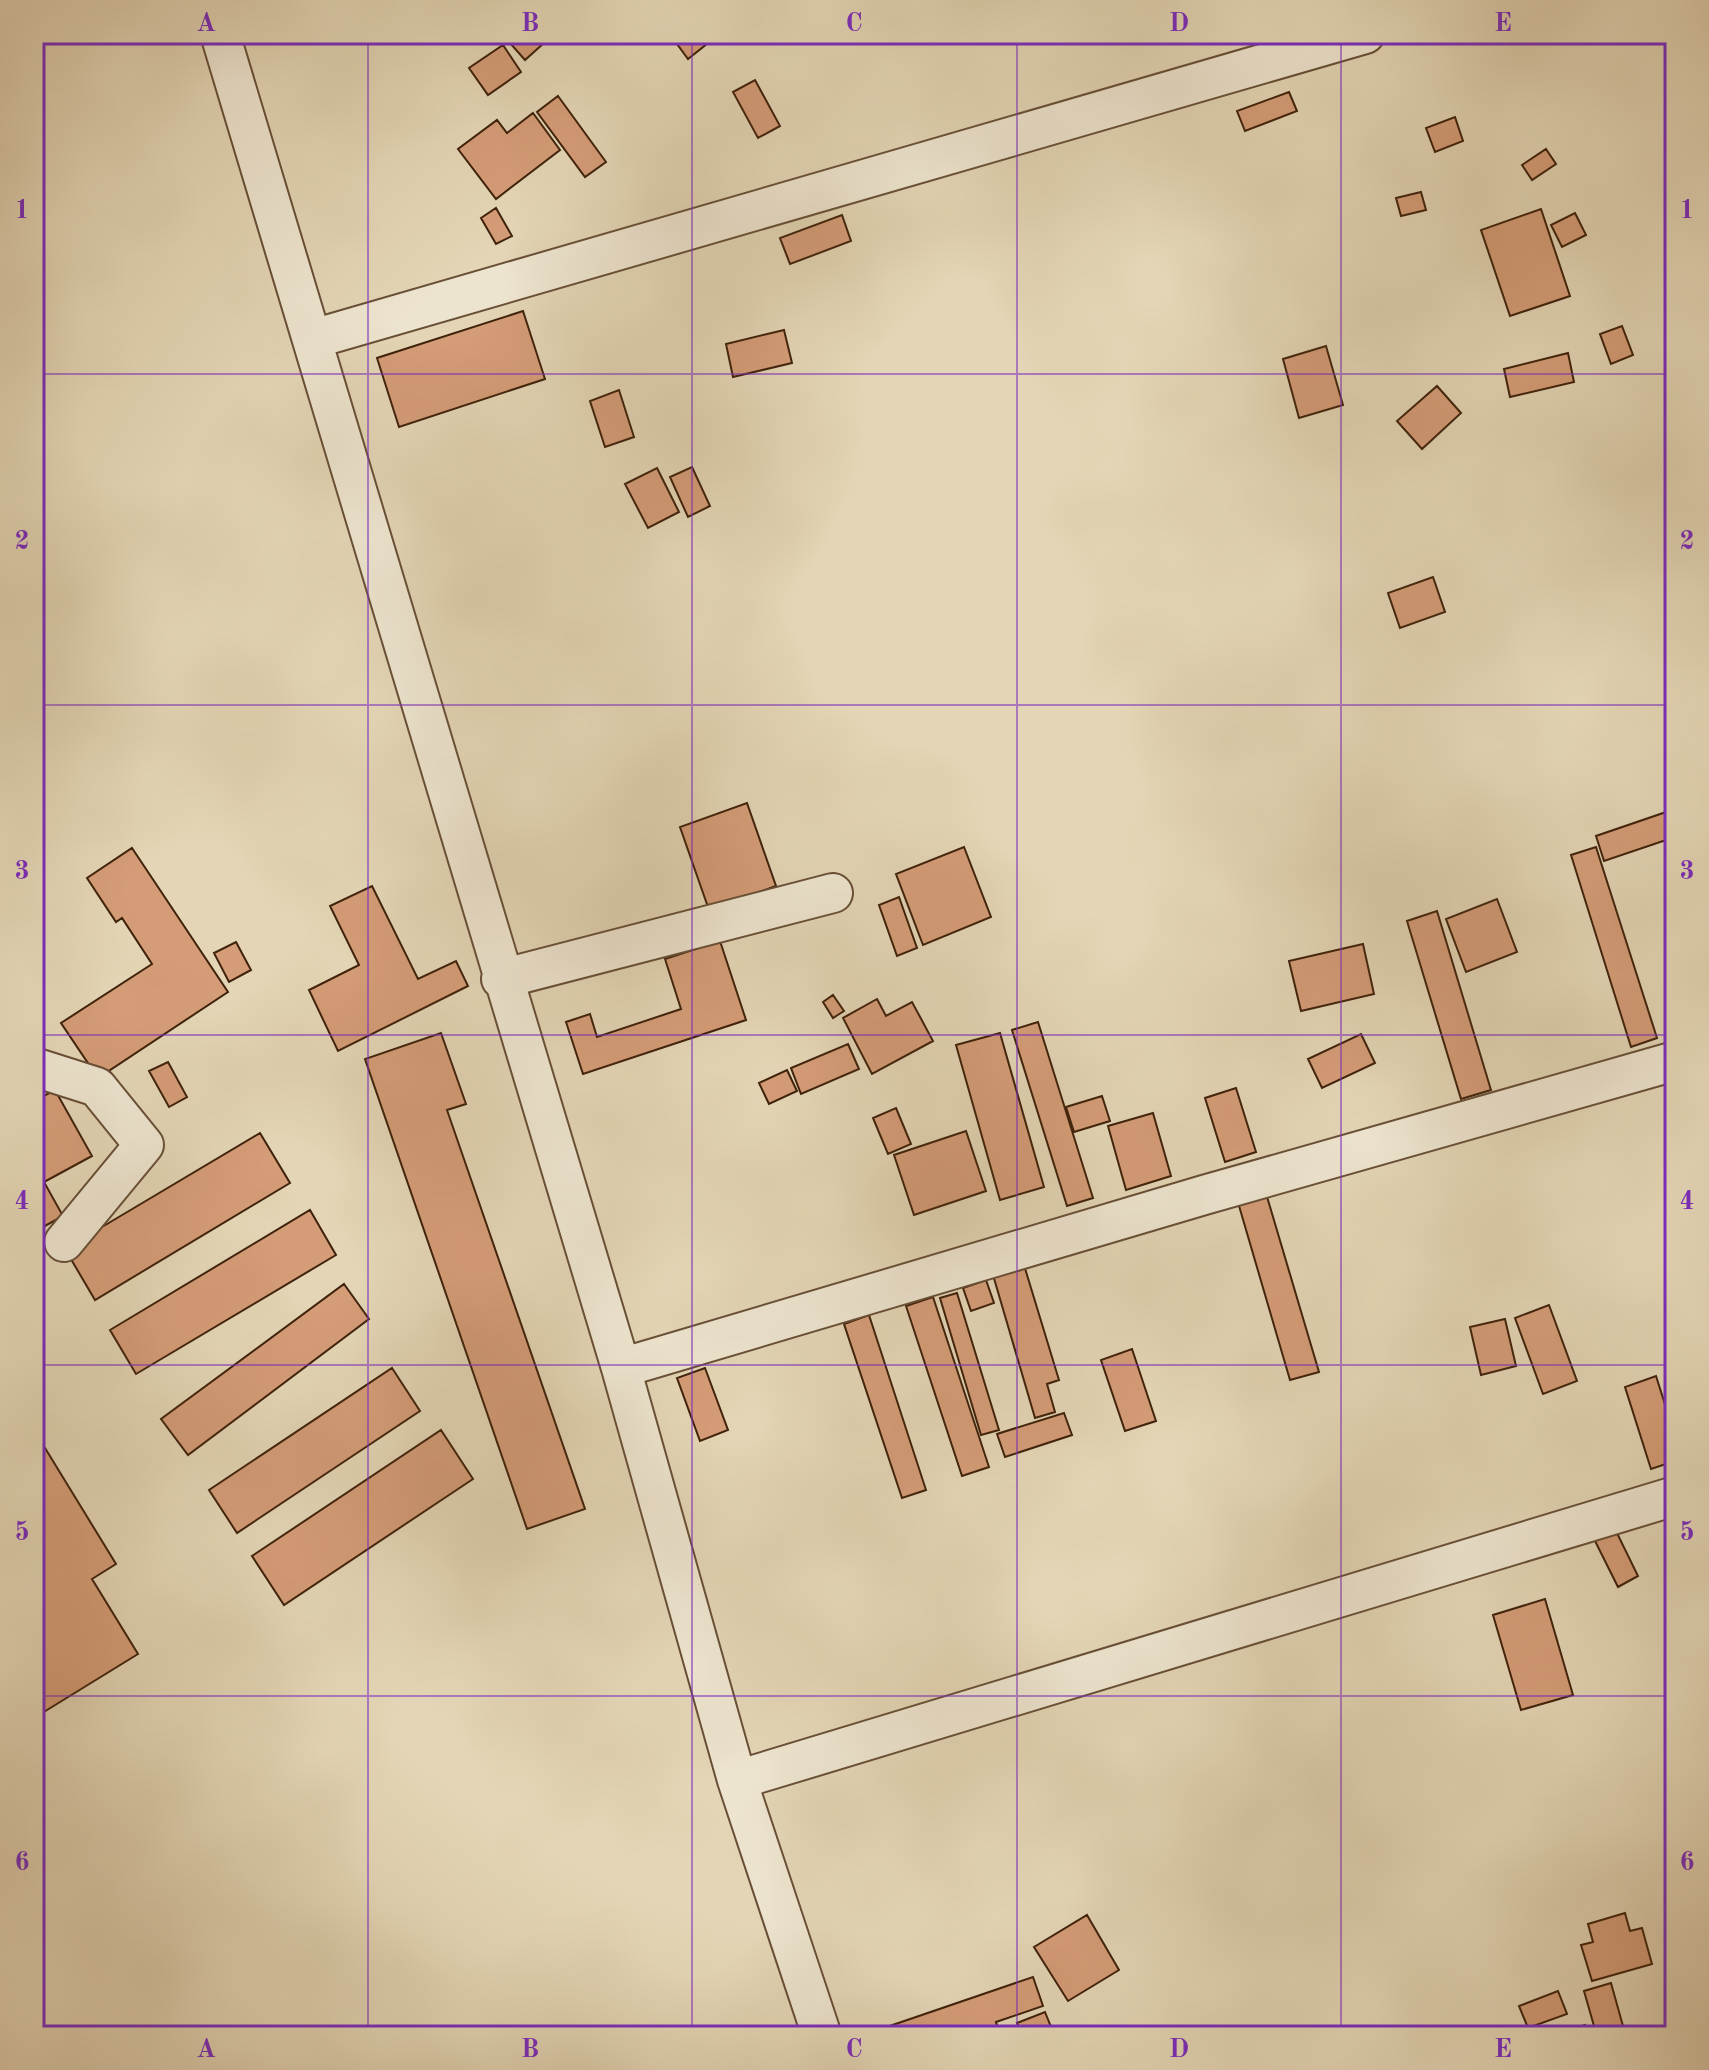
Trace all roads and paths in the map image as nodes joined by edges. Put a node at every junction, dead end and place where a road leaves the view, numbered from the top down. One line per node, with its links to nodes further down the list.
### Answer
1 (220, 34): 3 (street)
2 (1365, 34): 3 (street)
3 (313, 339): 5 (street)
4 (833, 893): 5 (street)
5 (501, 979): 9 (street)
6 (1675, 1061): 9 (street)
7 (34, 1067): 8 (street)
8 (64, 1242)
9 (621, 1368): 11 (street)
10 (1675, 1496): 11 (street)
11 (737, 1780): 12 (street)
12 (822, 2036)

